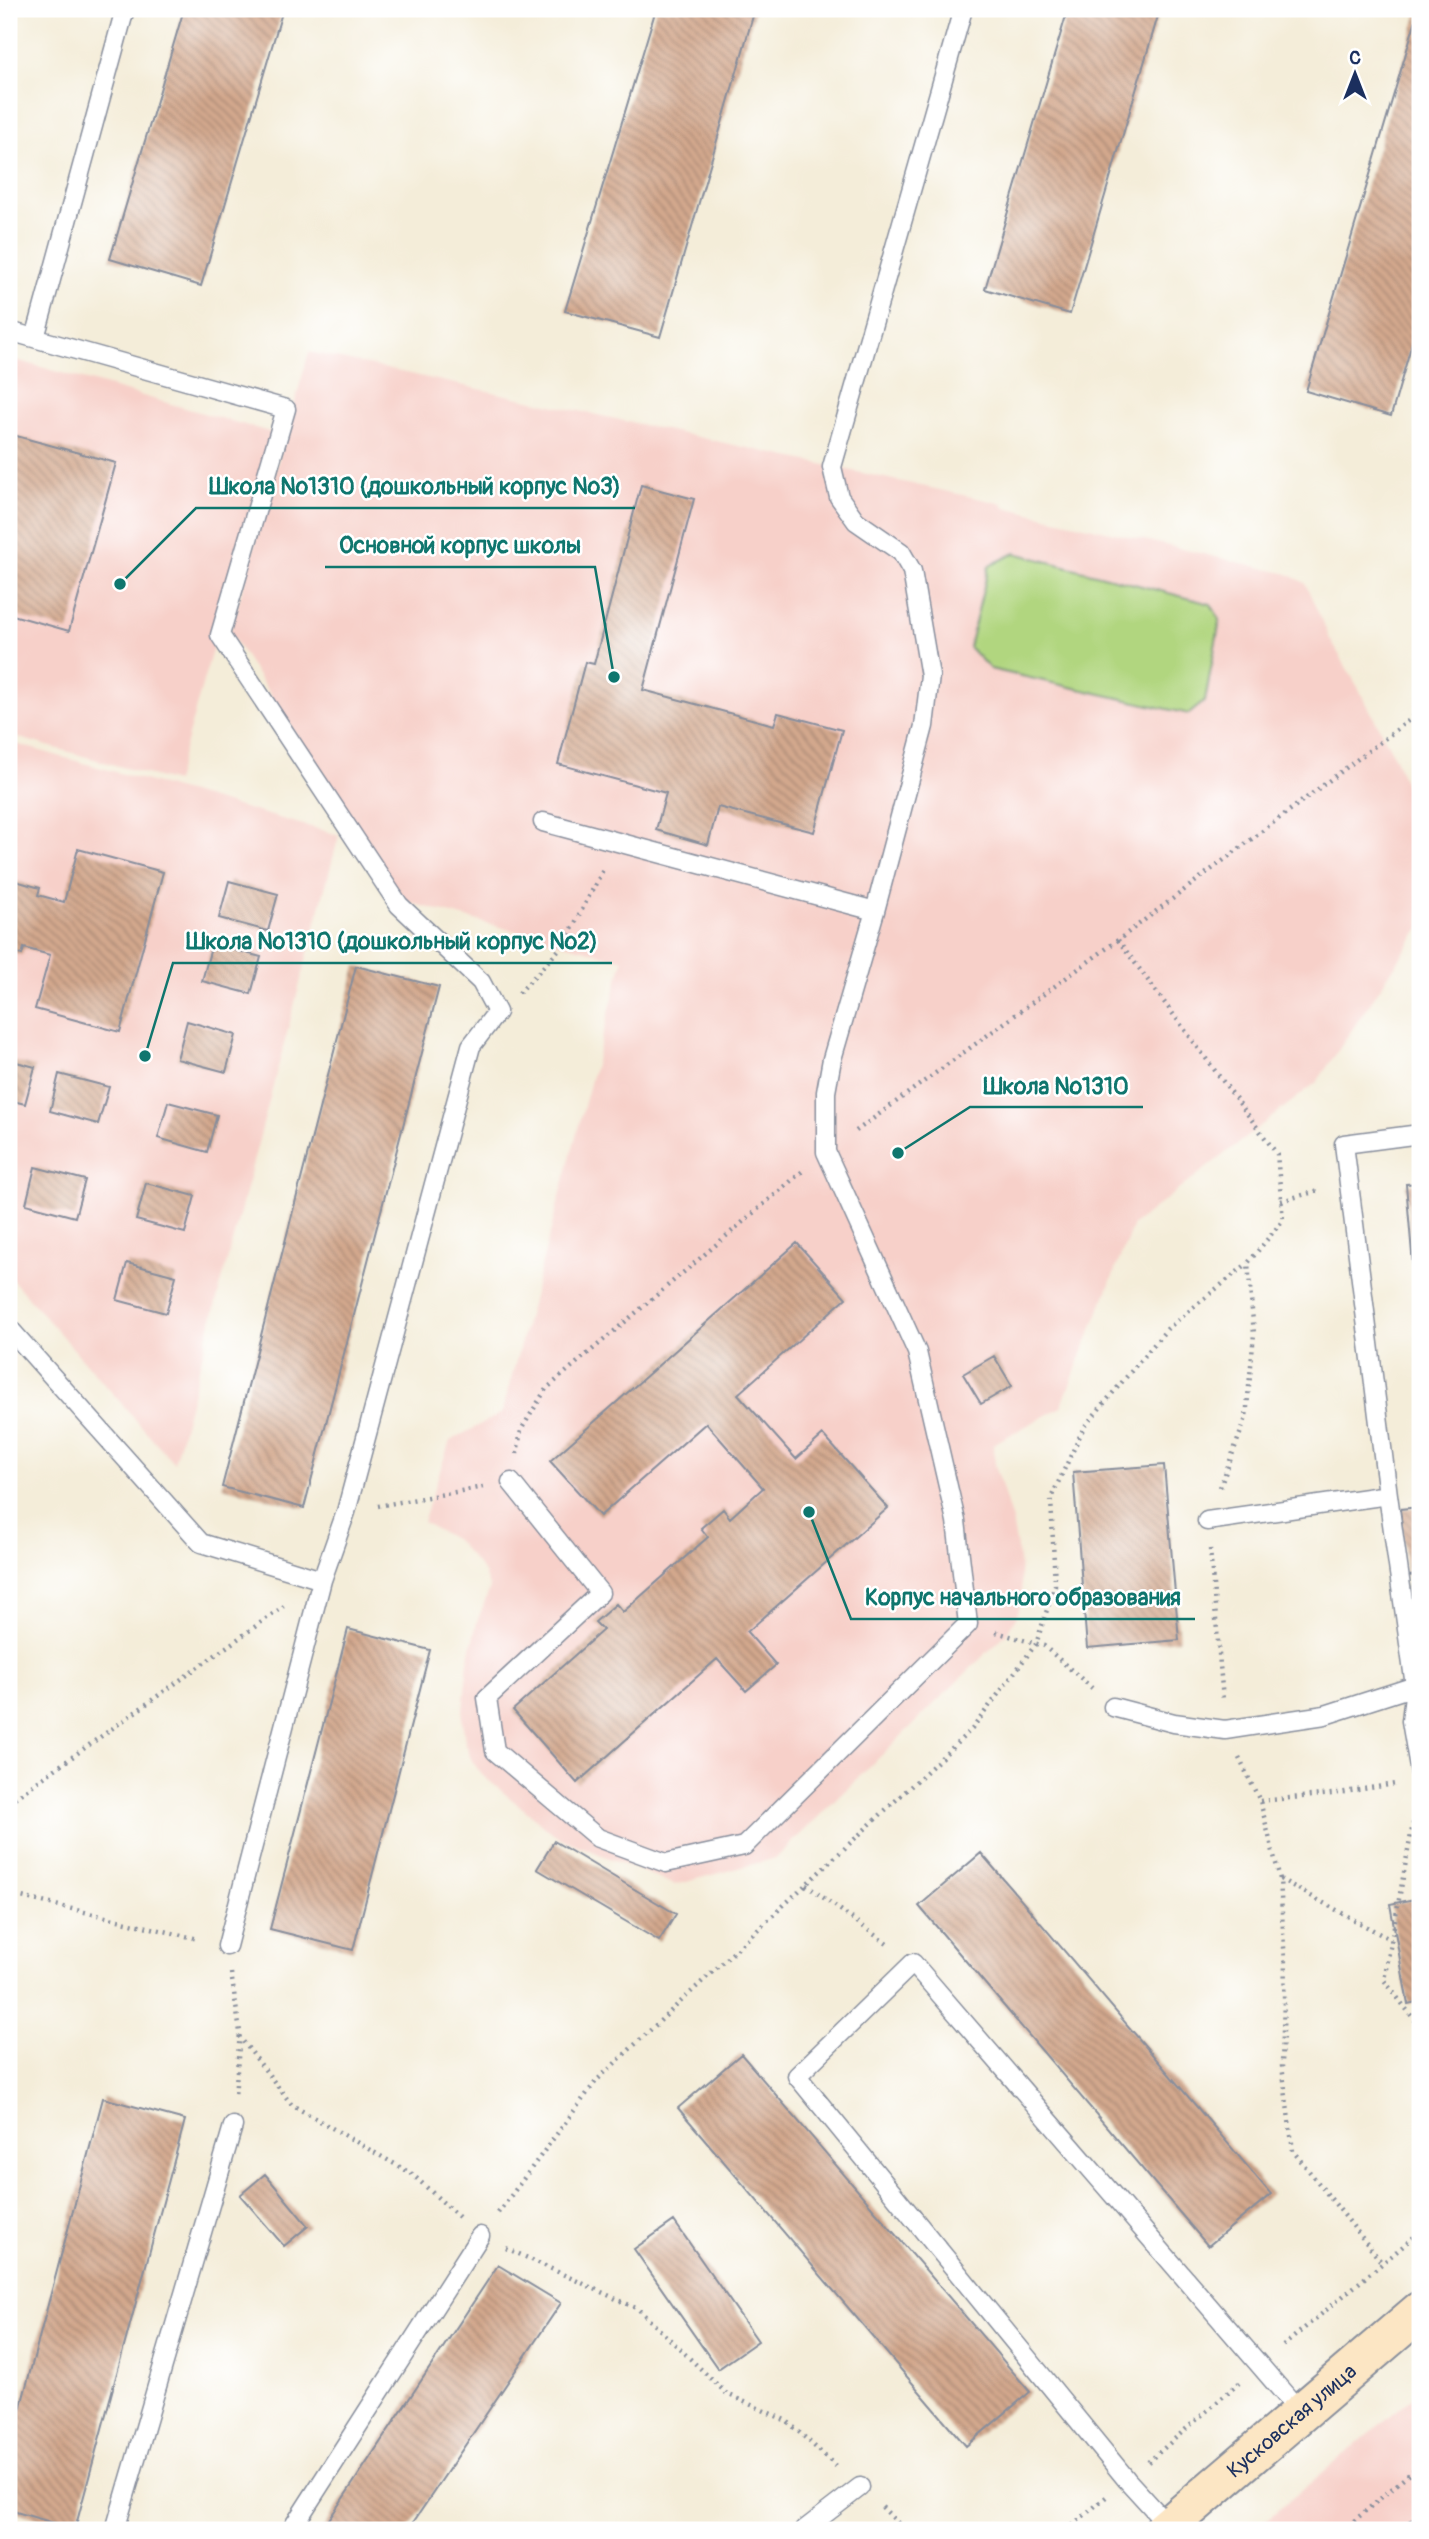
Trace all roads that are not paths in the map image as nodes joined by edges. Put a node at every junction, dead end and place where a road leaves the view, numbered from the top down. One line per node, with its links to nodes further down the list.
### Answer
1 (125, 9): 4 (lane)
2 (963, 9): 6 (lane)
3 (9, 331): 4 (lane)
4 (36, 338): 12 (lane)
5 (543, 822): 6 (lane)
6 (875, 911): 9 (lane)
7 (1420, 1134): 10 (lane)
8 (9, 1328): 12 (lane)
9 (511, 1482)
10 (1388, 1495): 11 (lane); 13 (lane)
11 (1208, 1521)
12 (322, 1580): 16 (lane)
13 (1418, 1686): 14 (lane); 15 (lane)
14 (1113, 1707)
15 (1414, 1777)
16 (227, 1946)
17 (233, 2126): 24 (lane)
18 (480, 2236): 25 (lane)
19 (1420, 2311): 20 (street, Кусковская улица)
20 (1301, 2413): 23 (street, Кусковская улица); 23 (lane)
21 (860, 2487): 26 (lane)
22 (1420, 2525): 27 (lane)
23 (1166, 2528)
24 (115, 2530)
25 (291, 2530)
26 (804, 2530)
27 (1414, 2530)

